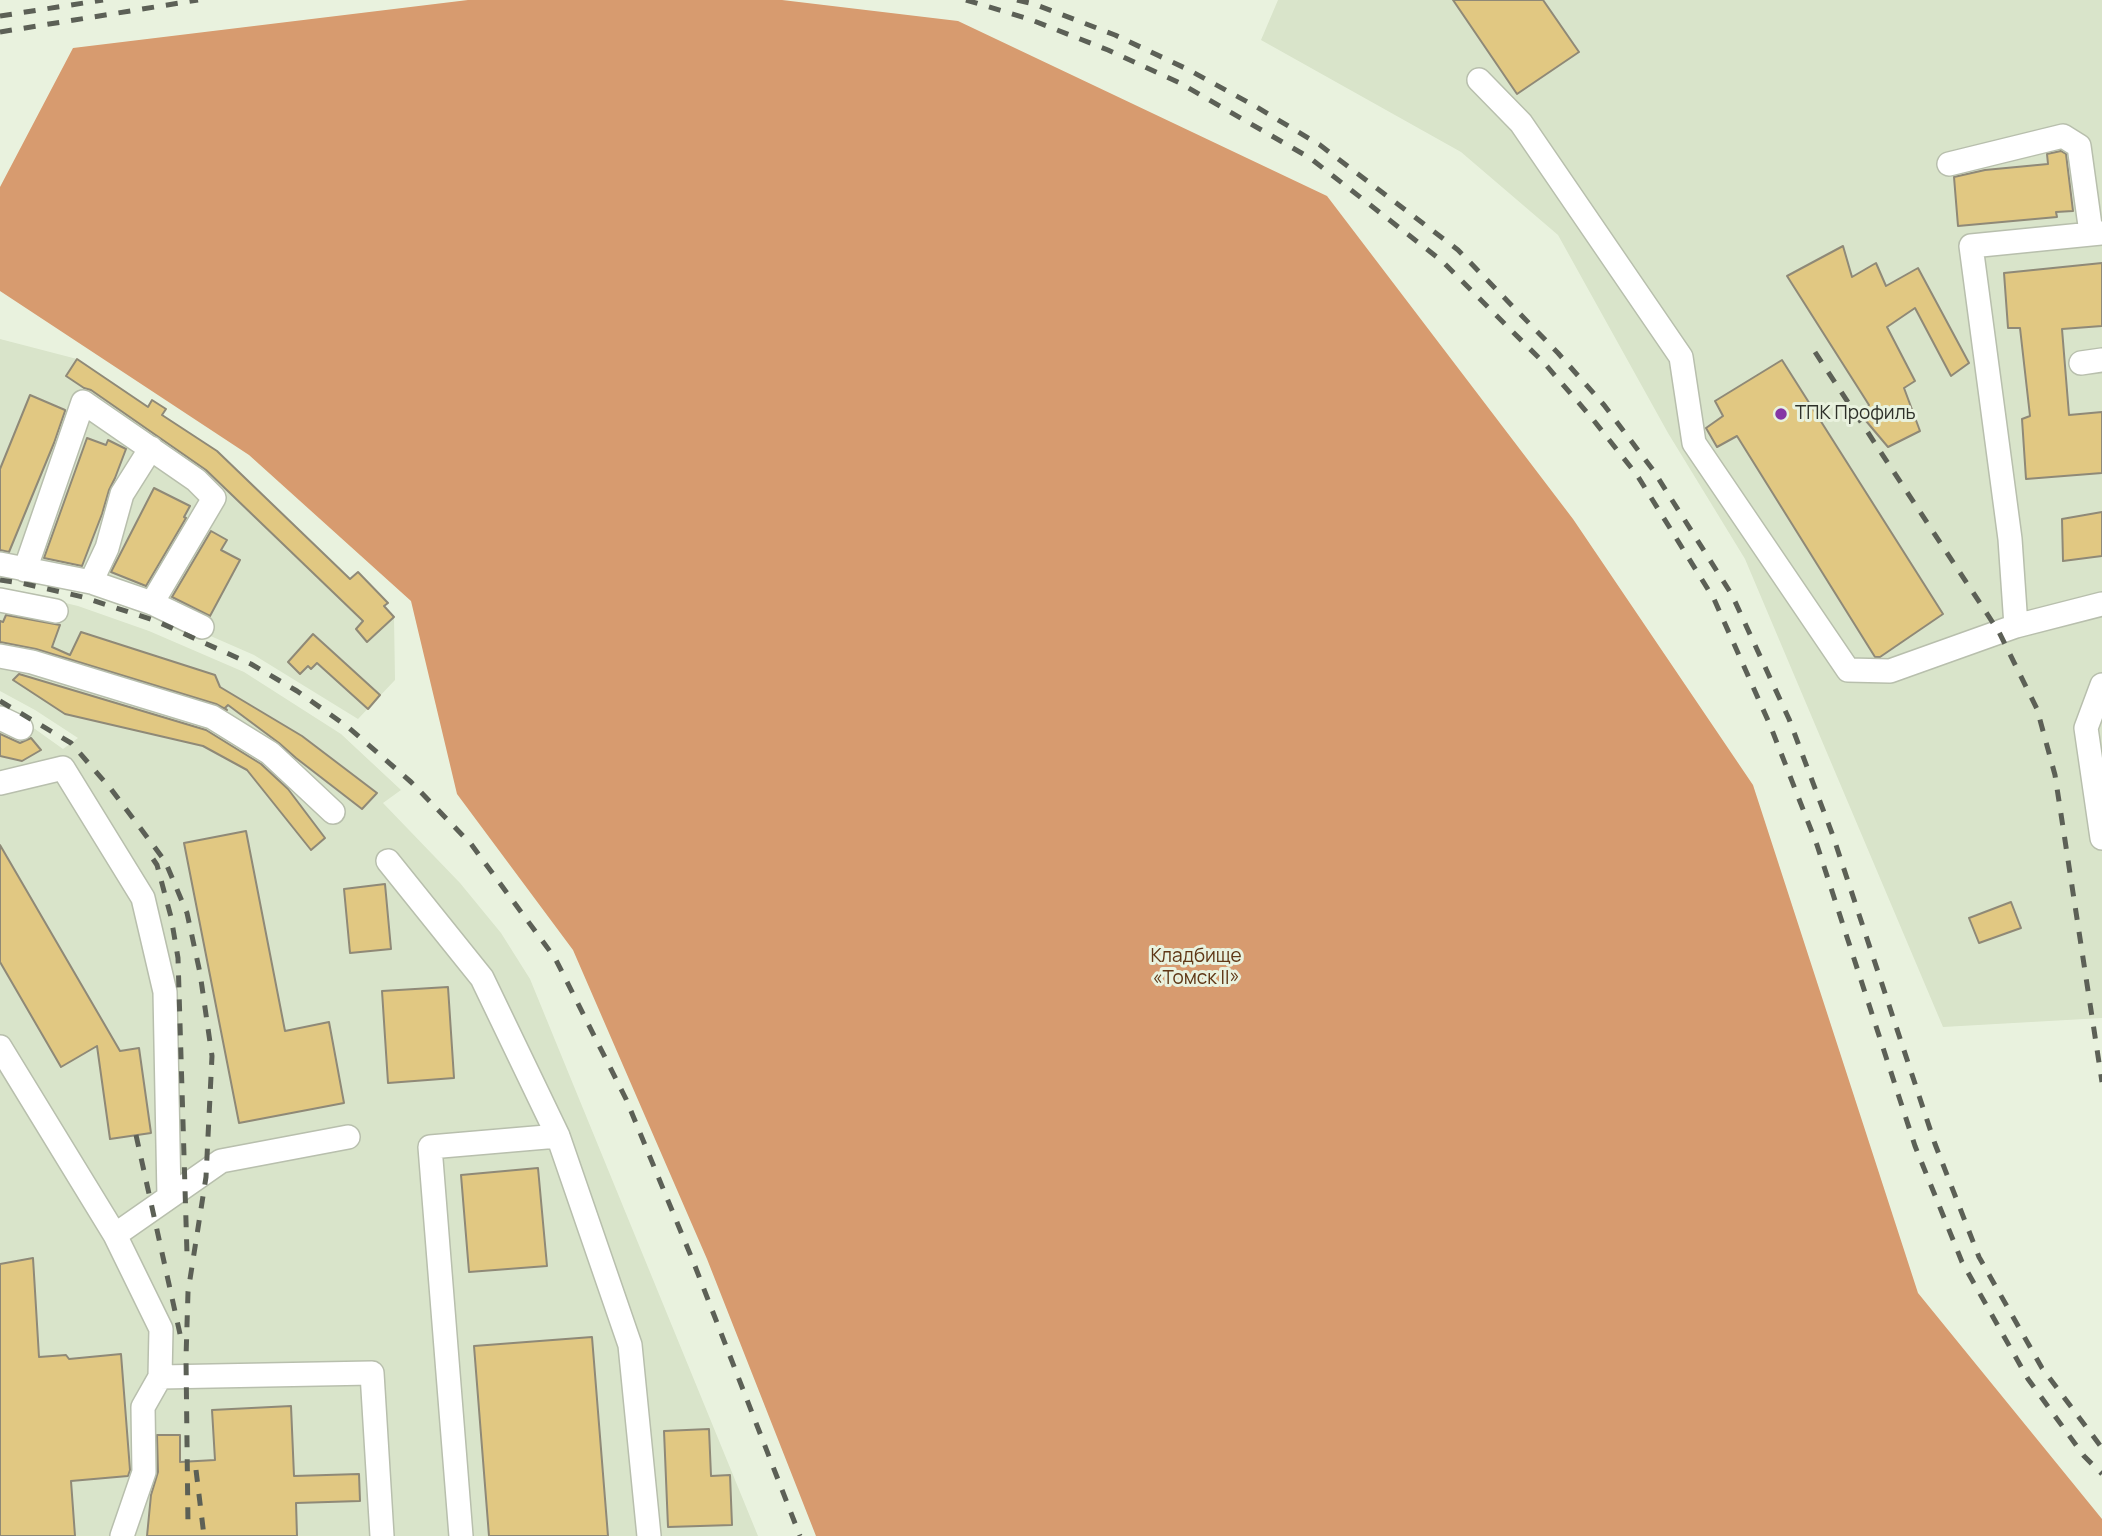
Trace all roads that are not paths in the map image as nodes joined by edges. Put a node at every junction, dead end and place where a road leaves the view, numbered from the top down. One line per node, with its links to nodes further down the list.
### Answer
1 (1479, 80): 12 (lane)
2 (1949, 164): 3 (lane)
3 (2097, 233): 12 (lane)
4 (151, 448): 6 (lane); 7 (lane); 9 (lane)
5 (0, 564): 6 (lane)
6 (25, 570): 7 (lane)
7 (91, 582): 9 (lane)
8 (0, 600): 11 (lane)
9 (152, 603): 13 (lane)
10 (2102, 604): 12 (lane)
11 (56, 611)
12 (2016, 626)
13 (202, 627)
14 (0, 656): 19 (lane)
15 (2102, 685): 20 (lane)
16 (0, 718): 17 (lane)
17 (21, 728)
18 (0, 783): 25 (lane)
19 (332, 811)
20 (2102, 838)
21 (388, 861): 23 (lane)
22 (0, 1046): 26 (lane)
23 (558, 1136): 30 (lane); 31 (lane)
24 (348, 1137): 25 (lane)
25 (169, 1197): 26 (lane)
26 (115, 1235): 27 (lane)
27 (160, 1377): 28 (lane); 29 (lane)
28 (122, 1536)
29 (382, 1536)
30 (461, 1536)
31 (649, 1536)

